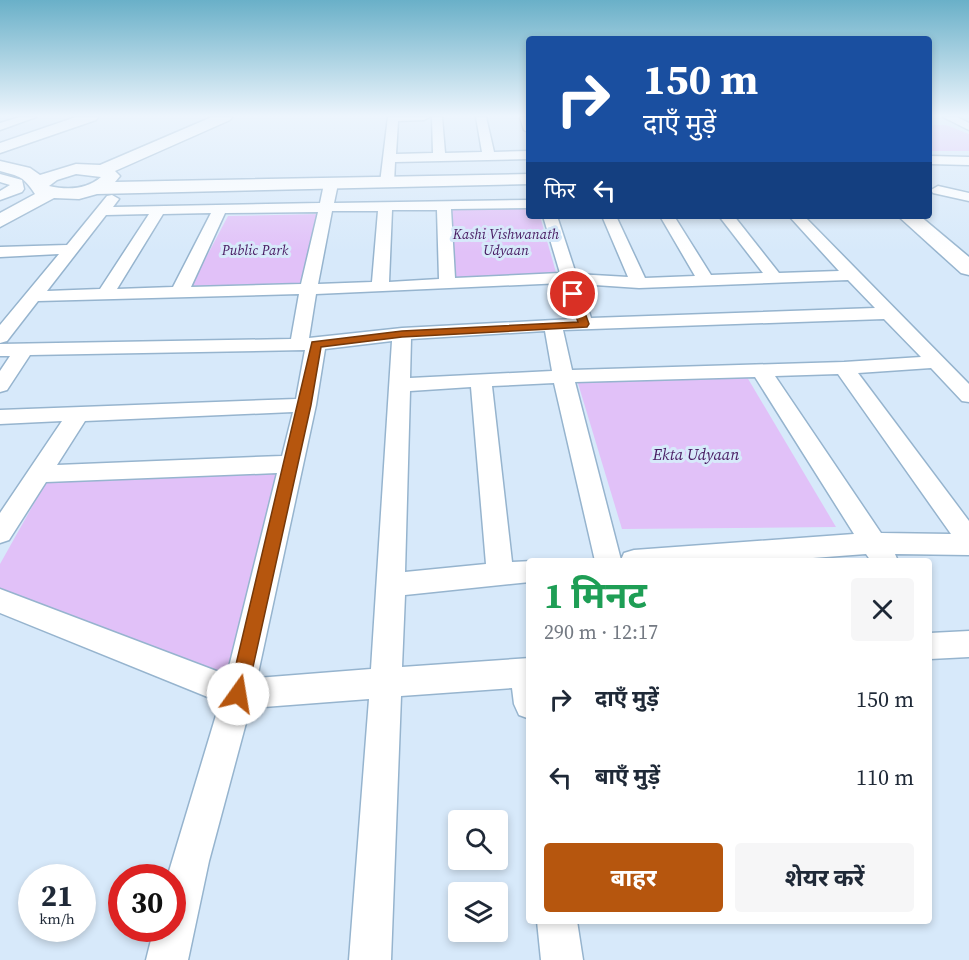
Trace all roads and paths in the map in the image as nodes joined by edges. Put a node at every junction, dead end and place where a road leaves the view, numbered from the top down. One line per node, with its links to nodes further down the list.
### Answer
1 (5, 162): 9 (street)
2 (143, 162): 7 (street)
3 (389, 162): 8 (street)
4 (0, 166): 9 (street)
5 (0, 178): 12 (street)
6 (526, 179): 8 (street)
7 (106, 182): 9 (street); 10 (street); 20 (street)
8 (387, 183): 10 (street)
9 (49, 184): 28 (street)
10 (331, 184): 17 (street)
11 (938, 190): 13 (street)
12 (0, 196)
13 (967, 201)
14 (526, 204): 15 (street)
15 (444, 206): 16 (street); 38 (street)
16 (385, 207): 17 (street); 39 (street)
17 (327, 208): 18 (street); 40 (street)
18 (220, 209): 19 (street); 41 (street)
19 (159, 210): 20 (street); 42 (street)
20 (104, 211): 29 (street)
21 (551, 219): 34 (street)
22 (610, 219): 37 (street)
23 (669, 219): 36 (street)
24 (728, 219): 35 (street)
25 (799, 219): 33 (street)
26 (912, 219): 32 (street)
27 (931, 219): 30 (street)
28 (0, 220)
29 (71, 249): 31 (street); 43 (street)
30 (969, 251)
31 (0, 252)
32 (969, 268)
33 (853, 275): 35 (street); 44 (street)
34 (568, 278): 37 (street); 38 (street); 45 (street)
35 (775, 278): 36 (street)
36 (706, 280): 37 (street)
37 (639, 283)
38 (447, 284): 39 (street)
39 (381, 287): 40 (street)
40 (308, 289): 41 (street); 49 (street)
41 (180, 291): 42 (street)
42 (106, 293): 43 (street)
43 (36, 296): 48 (street)
44 (889, 312): 45 (street); 52 (street)
45 (584, 324): 46 (street)
46 (553, 325): 47 (street); 55 (street)
47 (402, 334): 49 (street); 57 (street)
48 (0, 338)
49 (308, 344): 50 (street); 60 (street)
50 (25, 348): 51 (street); 58 (street)
51 (0, 350)
52 (938, 362): 53 (street); 59 (street)
53 (844, 368): 54 (street); 66 (street)
54 (762, 371): 55 (street); 68 (street)
55 (563, 376): 56 (street); 69 (street)
56 (481, 382): 57 (street); 72 (street)
57 (401, 385): 73 (street)
58 (0, 386)
59 (969, 396)
60 (305, 405): 61 (street); 63 (street)
61 (78, 414): 62 (street); 64 (street)
62 (0, 417)
63 (290, 464): 64 (street); 79 (street)
64 (39, 474): 65 (street)
65 (0, 532)
66 (969, 540)
67 (969, 545): 68 (street)
68 (879, 552): 70 (street)
69 (607, 558)
70 (716, 558)
71 (526, 571): 72 (street)
72 (500, 574): 73 (street)
73 (391, 585): 78 (street)
74 (0, 600): 79 (street)
75 (932, 642): 76 (street)
76 (969, 644)
77 (526, 672): 78 (street)
78 (384, 683): 79 (street); 82 (street)
79 (238, 694): 81 (street)
80 (557, 924): 83 (street)
81 (167, 960)
82 (370, 960)
83 (562, 960)

